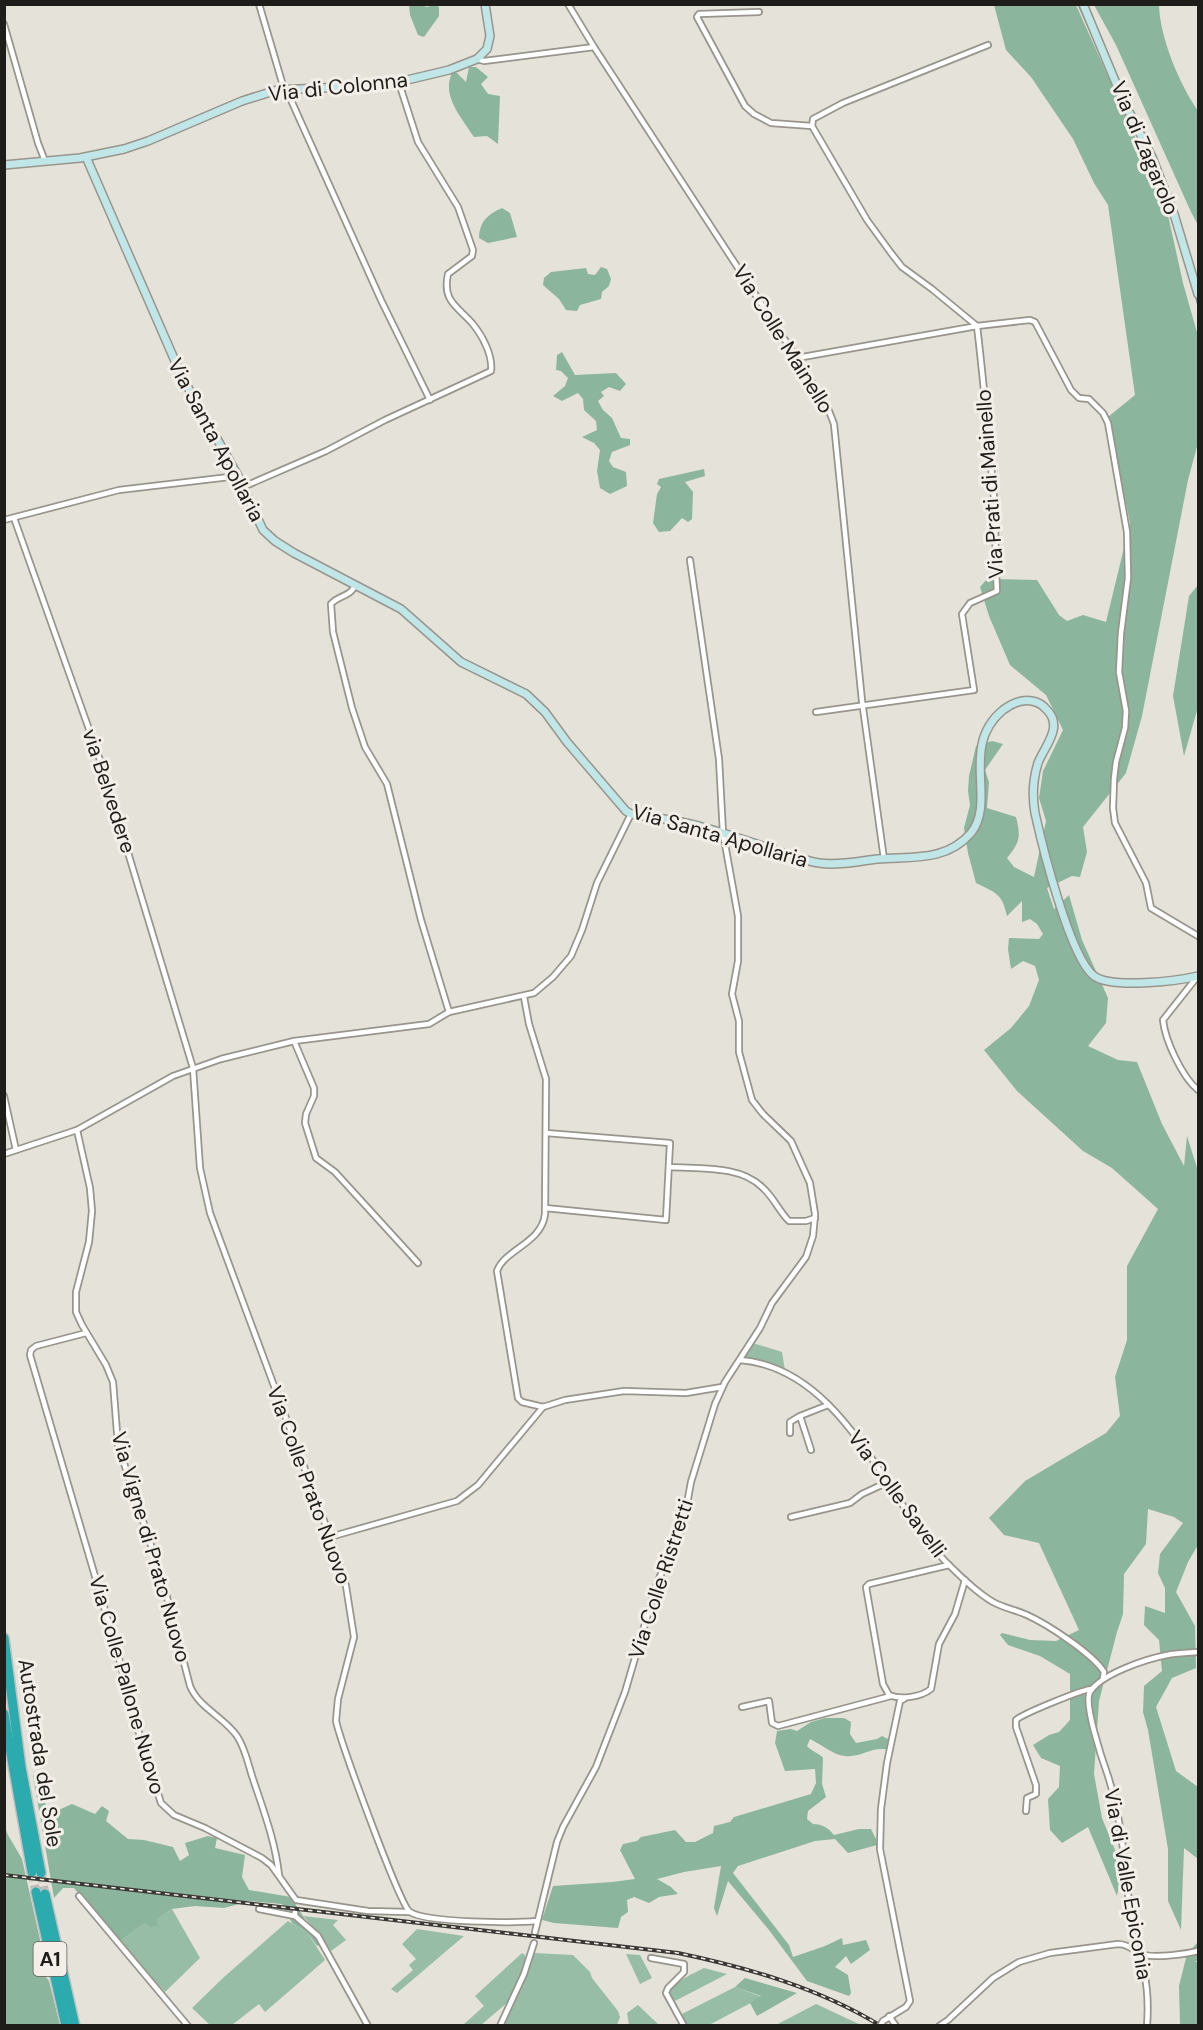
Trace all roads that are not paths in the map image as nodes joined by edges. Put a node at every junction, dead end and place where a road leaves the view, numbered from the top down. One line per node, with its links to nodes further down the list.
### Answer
1 (259, 4): 11 (street)
2 (485, 4): 9 (street)
3 (568, 4): 8 (street, Via Colle Mainello)
4 (1083, 4): 16 (street, Via di Zagarolo)
5 (759, 12): 12 (street)
6 (4, 24): 14 (street)
7 (988, 45): 12 (street)
8 (594, 47): 9 (street); 18 (street, Via Colle Mainello)
9 (477, 59): 10 (street, Via di Colonna)
10 (399, 83): 11 (street, Via di Colonna); 19 (street)
11 (285, 89): 13 (street, Via di Colonna); 19 (street)
12 (812, 126): 17 (street)
13 (86, 158): 14 (street, Via di Colonna); 20 (street, Via Santa Apollaria)
14 (45, 161): 15 (street, Via di Colonna)
15 (4, 165)
16 (1198, 294)
17 (977, 326): 18 (street); 26 (street, Via Prati di Mainello); 31 (street)
18 (797, 358): 26 (street, Via Colle Mainello)
19 (430, 400): 21 (street)
20 (238, 476): 21 (street, Via Santa Apollaria); 22 (street)
21 (243, 487): 25 (street, Via Santa Apollaria)
22 (14, 518): 23 (street); 36 (street, via Belvedere)
23 (4, 520)
24 (690, 560): 29 (street, Via Colle Ristretti)
25 (355, 585): 28 (street, Via Santa Apollaria); 34 (street)
26 (863, 706): 27 (street); 30 (street, Via Colle Mainello)
27 (816, 712)
28 (631, 814): 29 (street, Via Santa Apollaria); 33 (street)
29 (723, 833): 30 (street, Via Santa Apollaria); 45 (street, Via Colle Ristretti)
30 (884, 859): 32 (street, Via Santa Apollaria)
31 (1198, 936)
32 (1198, 977): 37 (street)
33 (524, 997): 34 (street); 40 (street)
34 (449, 1012): 35 (street)
35 (294, 1041): 36 (street); 46 (street)
36 (193, 1068): 39 (street); 57 (street, Via Colle Prato Nuovo)
37 (1198, 1090)
38 (4, 1096): 41 (street)
39 (77, 1130): 41 (street); 47 (street, Via Vigne di Prato Nuovo)
40 (546, 1133): 43 (street); 44 (street)
41 (16, 1150): 42 (street)
42 (4, 1155)
43 (670, 1167): 44 (street); 45 (street)
44 (545, 1208): 51 (street)
45 (815, 1218): 48 (street, Via Colle Ristretti)
46 (418, 1263)
47 (86, 1333): 69 (street, Via Vigne di Prato Nuovo); 69 (street, Via Colle Pallone Nuovo)
48 (740, 1360): 49 (street, Via Colle Ristretti); 50 (street, Via Colle Savelli)
49 (722, 1387): 51 (street); 74 (street, Via Colle Ristretti)
50 (828, 1405): 52 (street); 55 (street, Via Colle Savelli)
51 (543, 1407): 57 (street)
52 (800, 1416): 53 (street); 54 (street)
53 (790, 1433)
54 (811, 1450)
55 (888, 1482): 56 (street); 58 (street, Via Colle Savelli)
56 (791, 1517)
57 (330, 1537): 73 (street, Via Colle Prato Nuovo)
58 (949, 1565): 59 (street, Via Colle Savelli); 64 (street)
59 (965, 1580): 62 (street, Via Colle Savelli); 65 (street)
60 (4, 1638): 67 (highway, Autostrada del Sole)
61 (1198, 1652): 62 (street)
62 (1103, 1678): 63 (street)
63 (1092, 1689): 68 (street); 77 (street, Via di Valle Epiconia)
64 (891, 1696): 65 (street); 66 (street)
65 (906, 1698): 80 (street)
66 (742, 1707)
67 (4, 1714)
68 (1026, 1811)
69 (279, 1877): 71 (street, Via Colle Pallone Nuovo)
70 (79, 1896): 84 (street)
71 (295, 1908): 72 (street); 73 (street); 85 (street, Via Colle Pallone Nuovo)
72 (259, 1909)
73 (409, 1912): 74 (street)
74 (537, 1921): 75 (street, Via Colle Ristretti)
75 (535, 1932)
76 (534, 1943): 86 (street)
77 (1135, 1950): 78 (street); 89 (street); 90 (street, Via di Valle Epiconia)
78 (1198, 1951)
79 (651, 1958): 87 (street)
80 (889, 2016): 81 (street); 88 (street)
81 (882, 2023)
82 (66, 2025): 83 (highway, A1)
83 (75, 2025)
84 (188, 2025)
85 (368, 2025)
86 (500, 2025)
87 (684, 2025)
88 (896, 2025)
89 (939, 2025)
90 (1147, 2025)

